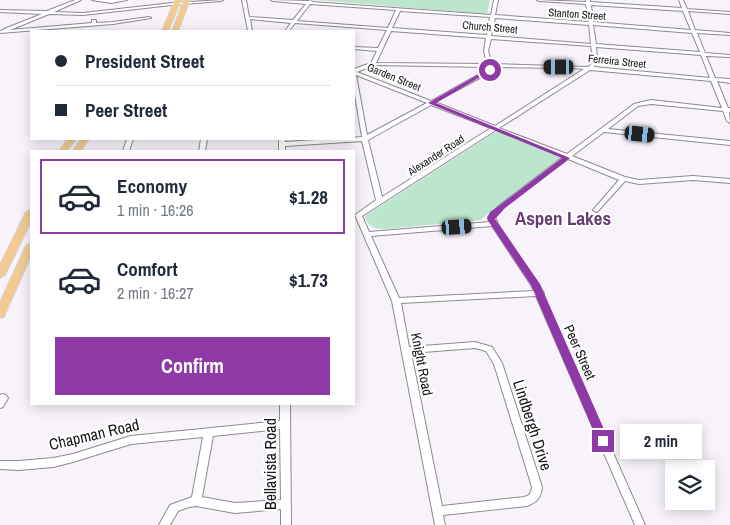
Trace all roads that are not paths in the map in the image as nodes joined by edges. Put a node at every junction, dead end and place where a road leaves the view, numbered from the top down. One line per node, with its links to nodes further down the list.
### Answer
1 (79, 0): 19 (street)
2 (94, 0): 3 (street)
3 (125, 0)
4 (221, 0): 11 (street)
5 (244, 0): 23 (street)
6 (273, 0): 12 (street, Stanton Street)
7 (496, 0): 21 (street)
8 (541, 0): 14 (street)
9 (568, 0): 14 (street)
10 (681, 0): 16 (street)
11 (186, 1): 13 (street); 31 (main road)
12 (309, 1): 15 (street, Stanton Street); 24 (street)
13 (178, 2): 20 (street); 30 (main road)
14 (589, 2): 16 (street); 26 (street)
15 (399, 9): 21 (street, Stanton Street); 27 (street)
16 (685, 9): 18 (street); 34 (street)
17 (0, 11): 19 (street)
18 (730, 12)
19 (44, 13): 20 (street); 35 (street)
20 (95, 13): 25 (street)
21 (492, 16): 26 (street, Stanton Street); 37 (street)
22 (149, 18): 25 (street)
23 (248, 18): 24 (street, Church Street); 32 (street)
24 (294, 22): 27 (street, Church Street); 33 (street)
25 (94, 24): 29 (street)
26 (591, 24): 34 (street, Stanton Street); 38 (street)
27 (389, 29): 37 (street, Church Street); 40 (street)
28 (30, 30): 35 (street)
29 (31, 30)
30 (165, 30)
31 (175, 30)
32 (250, 30)
33 (288, 30)
34 (694, 31): 36 (street, Stanton Street); 41 (street)
35 (0, 33)
36 (730, 34)
37 (489, 37): 38 (street, Church Street); 44 (street)
38 (593, 45): 41 (street, Church Street); 45 (street)
39 (355, 48): 40 (street)
40 (379, 50): 43 (street)
41 (703, 54): 42 (street, Church Street); 49 (street)
42 (730, 56)
43 (374, 64): 44 (street, Ferreira Street); 46 (street, Ferreira Street)
44 (490, 66): 45 (street, Ferreira Street); 51 (street)
45 (590, 68): 49 (street, Ferreira Street); 54 (street, Alexander Road)
46 (355, 73)
47 (355, 73): 51 (street, Garden Street)
48 (355, 79): 56 (street)
49 (713, 80): 50 (street, Ferreira Street); 52 (street)
50 (730, 81)
51 (431, 103): 54 (street, Garden Street); 56 (street)
52 (728, 109): 53 (street); 55 (street)
53 (730, 121)
54 (496, 128): 59 (street, Garden Street); 62 (street, Alexander Road)
55 (604, 130): 57 (street); 59 (street)
56 (365, 140): 58 (street); 62 (street)
57 (730, 143)
58 (282, 145)
59 (567, 158): 60 (street, Garden Street); 66 (street)
60 (623, 179): 61 (street, Garden Street); 63 (street)
61 (730, 181)
62 (380, 202): 65 (street, Alexander Road)
63 (596, 210)
64 (30, 214): 69 (main road)
65 (356, 215): 67 (street, Knight Road)
66 (494, 224): 67 (street); 70 (street, Peer Street)
67 (367, 234): 71 (street, Knight Road)
68 (30, 248): 72 (main road)
69 (0, 275)
70 (540, 294): 71 (street); 84 (street, Peer Street)
71 (396, 301): 73 (street, Knight Road)
72 (0, 314)
73 (406, 350): 80 (street, Knight Road); 80 (street, Lindbergh Drive)
74 (285, 405): 75 (street, Bellavista Road)
75 (285, 425): 76 (street, Chapman Road); 79 (street, Bellavista Road)
76 (209, 432): 77 (street, Chapman Road); 78 (street)
77 (0, 465)
78 (196, 501): 79 (street); 81 (street)
79 (285, 504): 82 (street, Bellavista Road)
80 (437, 511): 83 (street, Knight Road)
81 (164, 525)
82 (286, 525)
83 (440, 525)
84 (640, 525)

